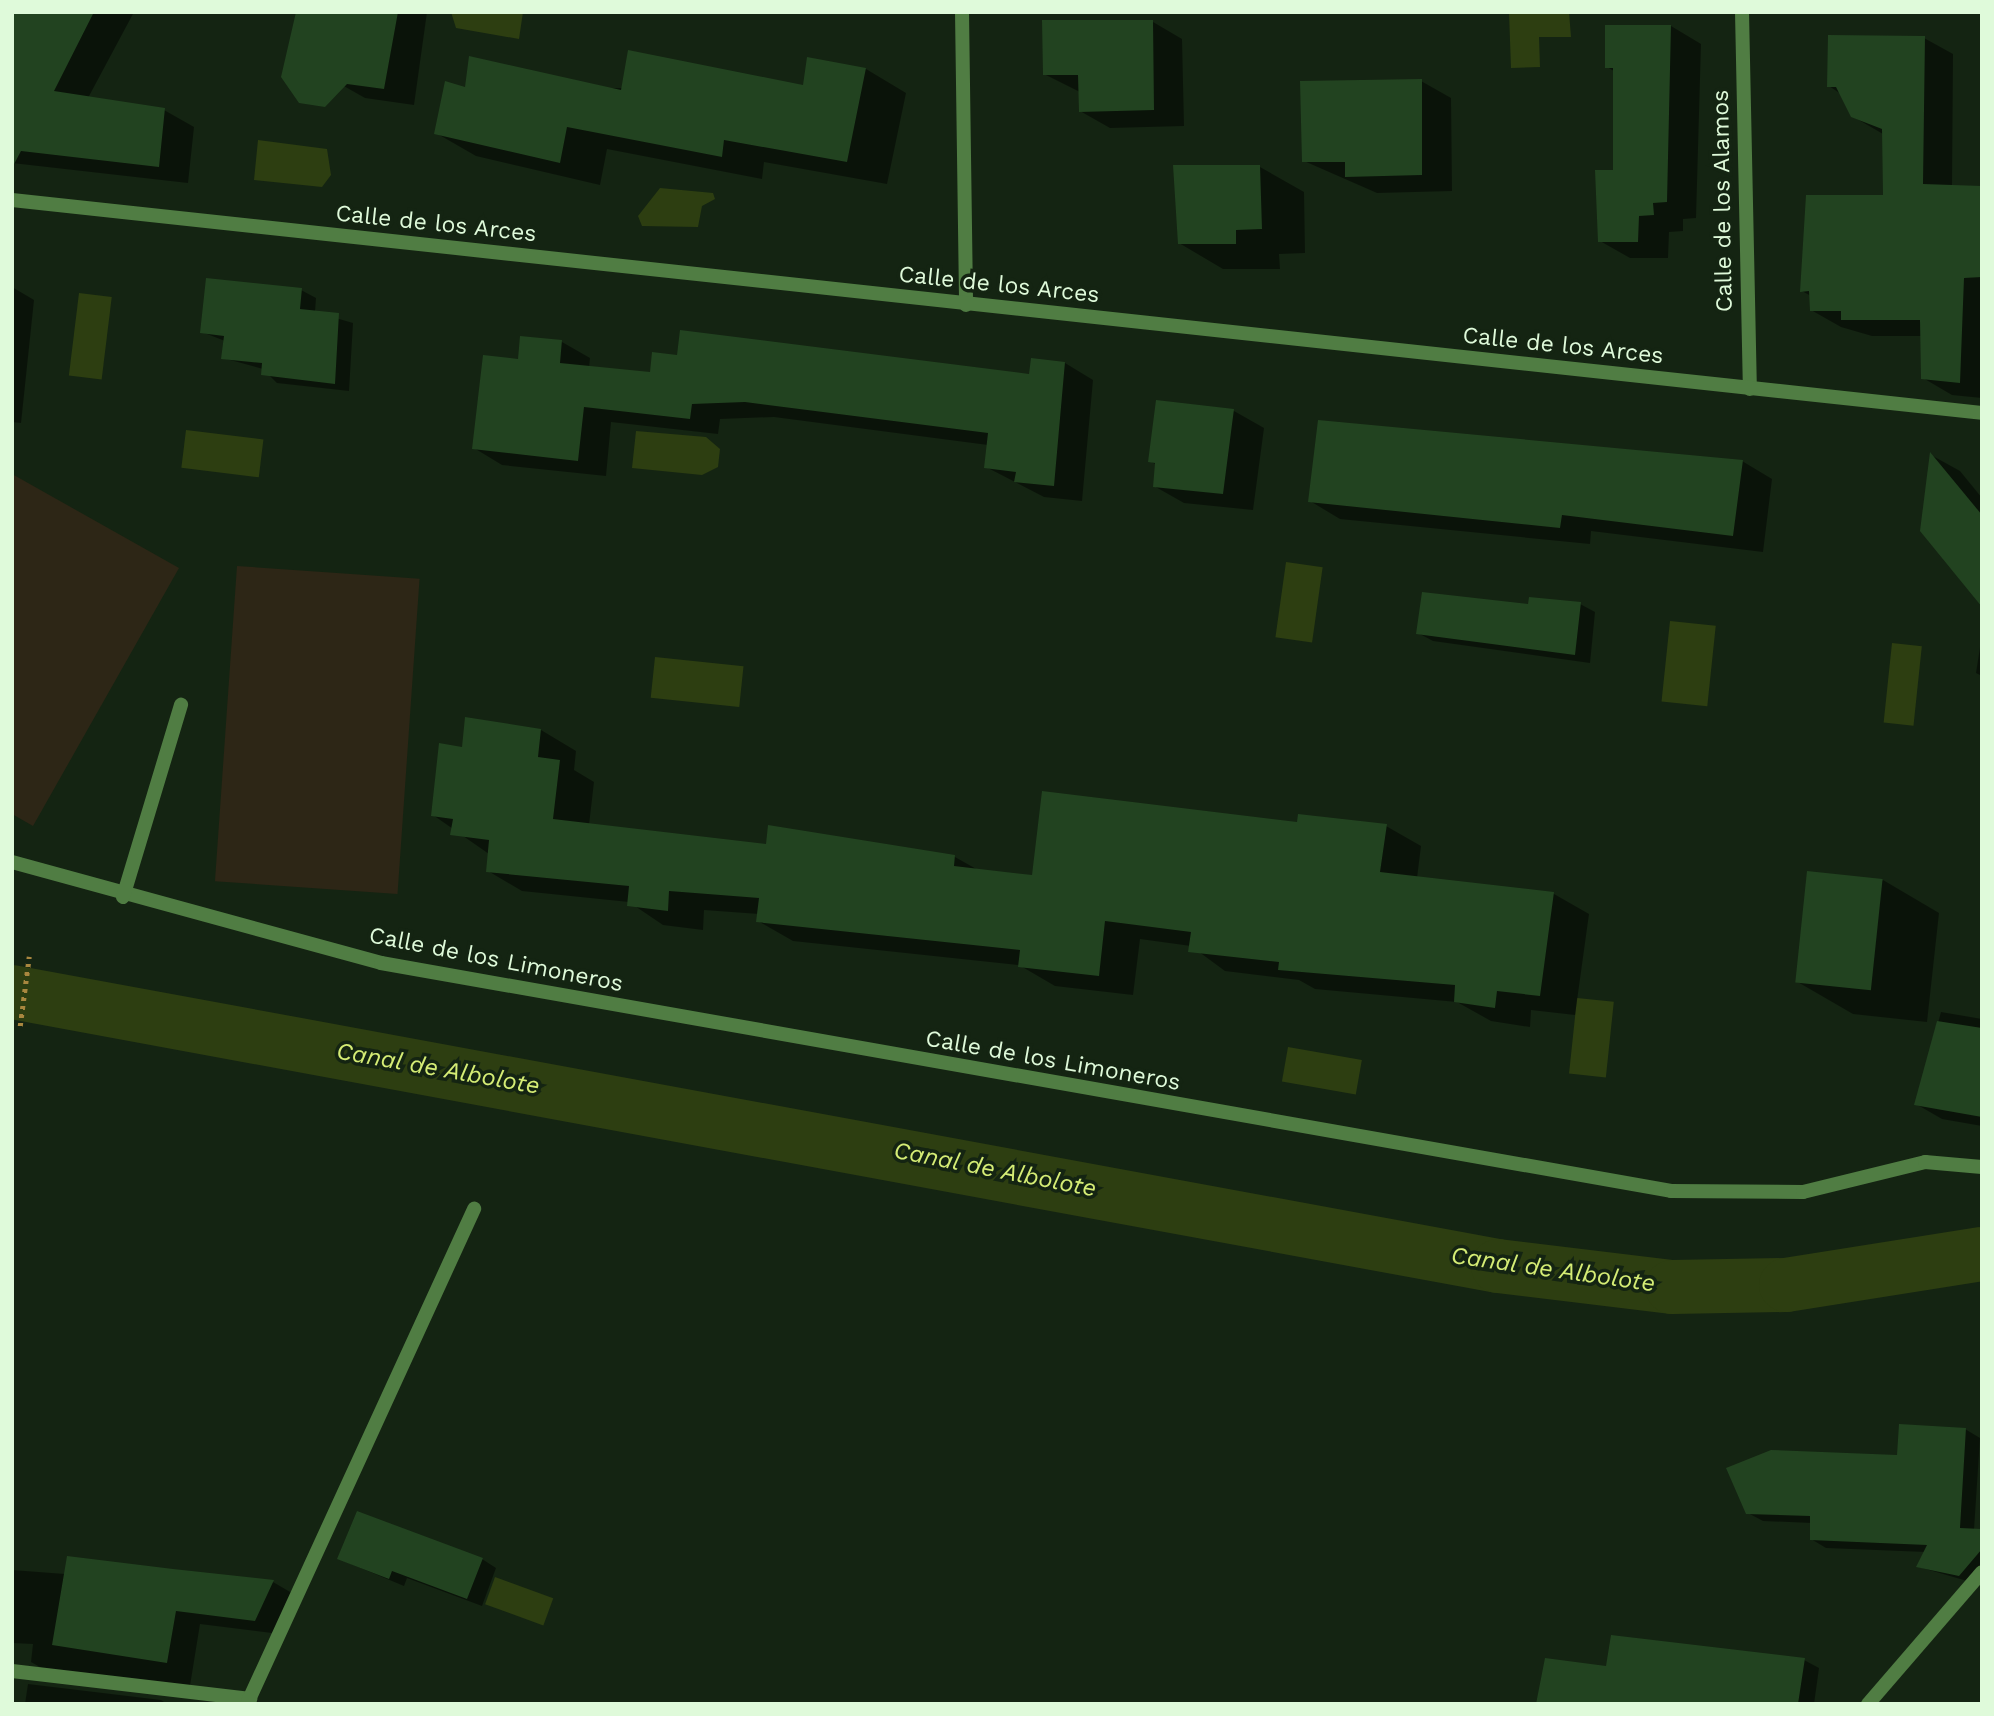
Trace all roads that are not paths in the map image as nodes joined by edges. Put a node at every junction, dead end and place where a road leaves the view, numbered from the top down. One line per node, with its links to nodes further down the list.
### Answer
1 (962, 12): 4 (street)
2 (1742, 12): 5 (street, Calle de los Alamos)
3 (12, 200): 4 (street, Calle de los Arces)
4 (965, 305): 5 (street, Calle de los Arces)
5 (1750, 389): 6 (street, Calle de los Arces)
6 (1982, 413)
7 (181, 705): 9 (street)
8 (12, 862): 9 (street, Calle de los Limoneros)
9 (123, 897): 10 (street, Calle de los Limoneros)
10 (1982, 1167)
11 (474, 1209): 14 (street)
12 (1982, 1572): 15 (street)
13 (12, 1671): 14 (street)
14 (249, 1701)
15 (1868, 1704)

